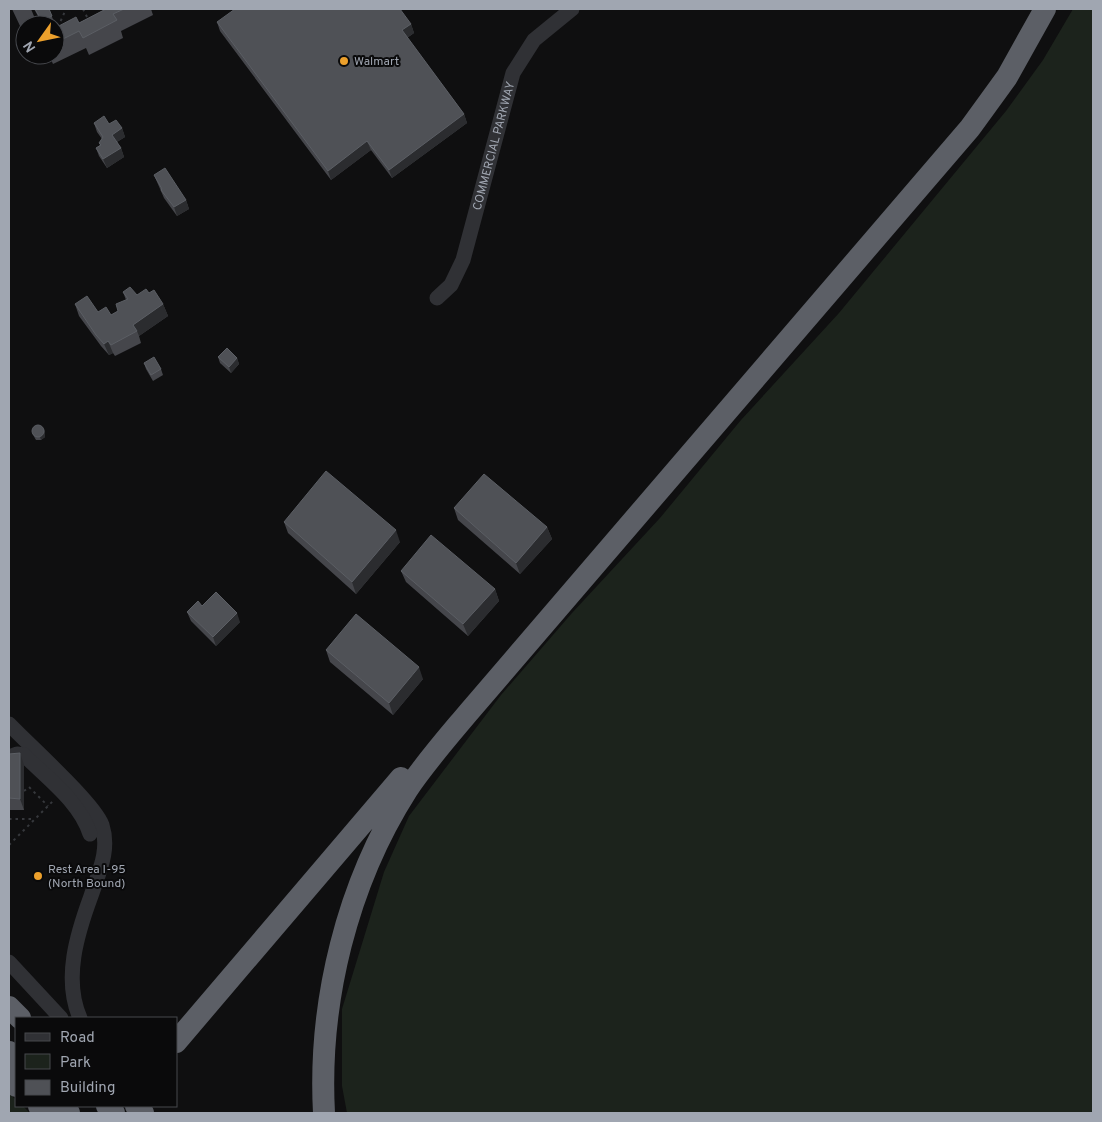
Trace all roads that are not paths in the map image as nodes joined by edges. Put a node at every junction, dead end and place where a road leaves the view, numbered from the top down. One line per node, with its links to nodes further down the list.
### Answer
1 (572, 9): 4 (street, COMMERCIAL PARKWAY)
2 (1036, 9): 13 (highway)
3 (1045, 9): 14 (highway)
4 (437, 298)
5 (9, 724): 12 (street)
6 (9, 757): 7 (street)
7 (90, 834)
8 (9, 962): 11 (street)
9 (9, 1007): 10 (highway)
10 (19, 1017)
11 (59, 1017)
12 (80, 1017)
13 (178, 1040)
14 (324, 1113)

